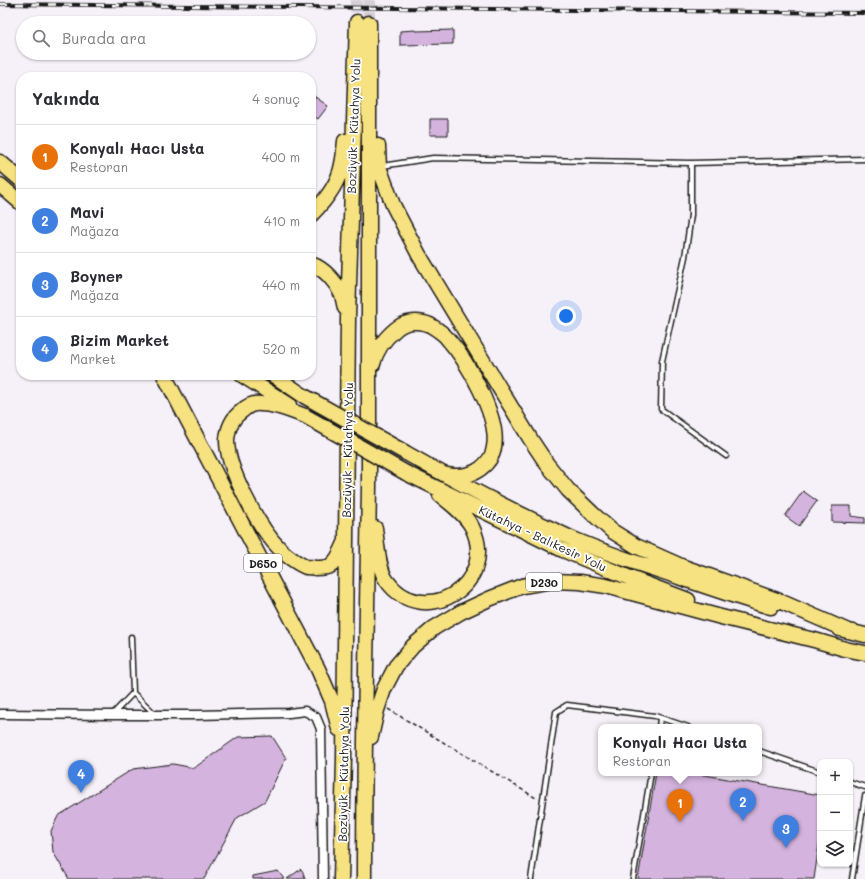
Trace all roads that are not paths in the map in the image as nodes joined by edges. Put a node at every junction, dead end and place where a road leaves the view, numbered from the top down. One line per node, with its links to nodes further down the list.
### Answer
1 (363, 22): 5 (highway); 9 (highway); 11 (highway, Bozüyük - Kütahya Yolu); 12 (highway, Bozüyük - Kütahya Yolu)
2 (865, 159): 4 (lane)
3 (0, 162): 6 (highway)
4 (691, 163): 5 (lane); 19 (lane)
5 (379, 167): 24 (highway)
6 (16, 176)
7 (0, 185): 8 (highway)
8 (16, 199)
9 (316, 209)
10 (316, 266): 11 (highway)
11 (348, 318): 23 (highway, Bozüyük - Kütahya Yolu)
12 (369, 376): 21 (highway); 22 (highway, Bozüyük - Kütahya Yolu / D230)
13 (167, 380): 39 (highway, D650)
14 (250, 380): 18 (highway, Kütahya - Balıkesir Yolu)
15 (280, 380): 17 (highway, Kütahya - Balıkesir Yolu)
16 (285, 380): 17 (highway)
17 (304, 396): 21 (highway, Kütahya - Balıkesir Yolu, bridge)
18 (305, 416): 20 (highway, Kütahya - Balıkesir Yolu, bridge); 23 (highway)
19 (726, 456)
20 (406, 472): 22 (highway); 27 (highway, Kütahya - Balıkesir Yolu)
21 (442, 474): 24 (highway, Kütahya - Balıkesir Yolu)
22 (369, 489): 40 (highway, Bozüyük - Kütahya Yolu / D230)
23 (346, 542): 39 (highway, Bozüyük - Kütahya Yolu)
24 (848, 631): 25 (highway, Kütahya - Balıkesir Yolu)
25 (865, 635)
26 (131, 637): 31 (lane)
27 (818, 641): 28 (highway, Kütahya - Balıkesir Yolu / D230); 40 (highway, D230)
28 (845, 649): 29 (highway, Kütahya - Balıkesir Yolu / D230); 30 (street)
29 (865, 653)
30 (865, 656)
31 (133, 693): 33 (lane); 34 (lane)
32 (0, 714): 34 (street)
33 (156, 715): 34 (street); 46 (street)
34 (112, 716)
35 (660, 718): 36 (lane); 37 (lane); 49 (lane)
36 (659, 724)
37 (679, 724)
38 (762, 752): 41 (lane)
39 (344, 759): 47 (highway, Bozüyük - Kütahya Yolu)
40 (364, 769): 48 (highway, Bozüyük - Kütahya Yolu / D230)
41 (817, 771)
42 (650, 776): 50 (lane)
43 (853, 783): 44 (lane)
44 (865, 787)
45 (865, 796): 51 (lane)
46 (323, 879)
47 (341, 879)
48 (364, 879)
49 (531, 879)
50 (633, 879)
51 (852, 879)

